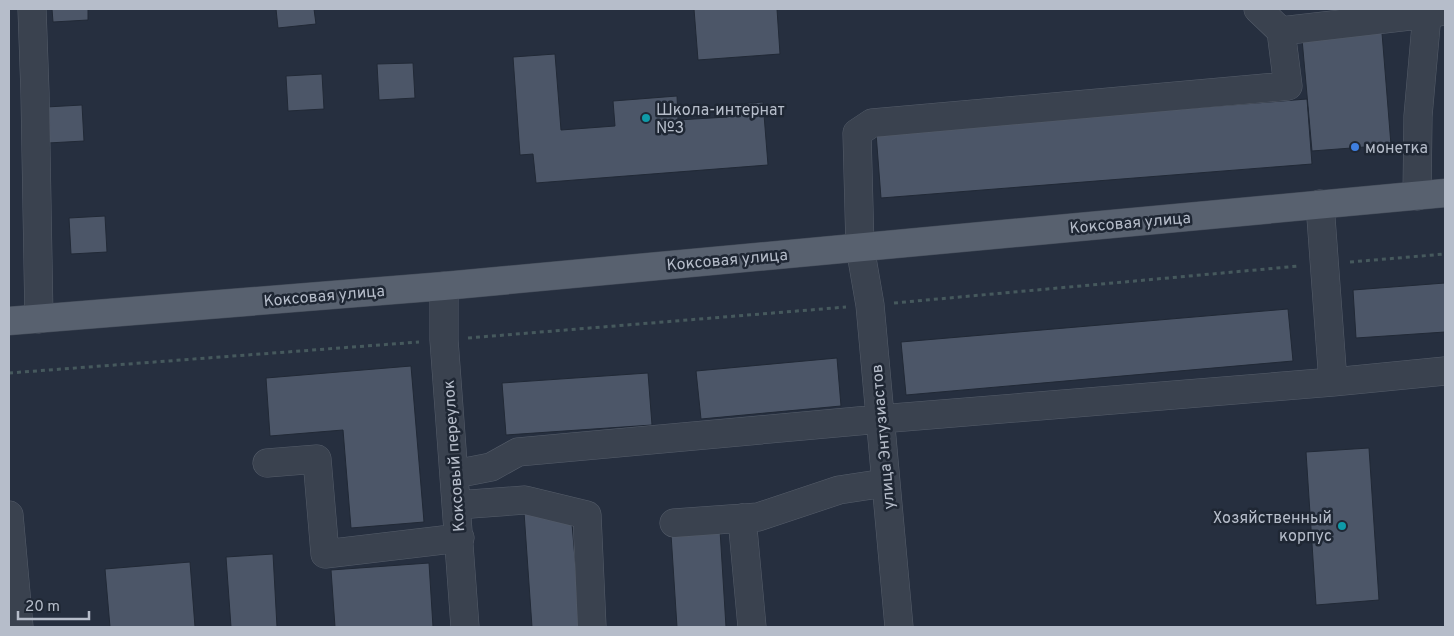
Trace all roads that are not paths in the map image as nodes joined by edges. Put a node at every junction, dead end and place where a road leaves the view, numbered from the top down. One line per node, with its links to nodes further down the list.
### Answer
1 (32, 9): 10 (street)
2 (1258, 9): 4 (street)
3 (1436, 13): 4 (street); 6 (street)
4 (1281, 31): 8 (street, улица Энтузиастов)
5 (1445, 193): 6 (main road, Коксовая улица)
6 (1417, 196): 7 (main road, Коксовая улица)
7 (1320, 204): 8 (main road, Коксовая улица); 13 (street)
8 (860, 247): 9 (main road, Коксовая улица); 14 (street, улица Энтузиастов)
9 (444, 286): 10 (main road, Коксовая улица); 16 (street, Коксовый переулок)
10 (39, 319): 11 (main road, Коксовая улица)
11 (9, 321)
12 (1445, 371): 13 (street)
13 (1333, 382): 14 (street)
14 (880, 419): 16 (street); 17 (street, улица Энтузиастов)
15 (267, 463): 22 (street)
16 (455, 474): 18 (street, Коксовый переулок)
17 (885, 482): 20 (street); 27 (street, улица Энтузиастов)
18 (457, 505): 22 (street, Коксовый переулок); 25 (street)
19 (9, 515): 23 (street)
20 (742, 518): 21 (street); 26 (street)
21 (674, 523)
22 (460, 538): 24 (street, Коксовый переулок)
23 (19, 627)
24 (465, 627)
25 (592, 627)
26 (752, 627)
27 (899, 627)

